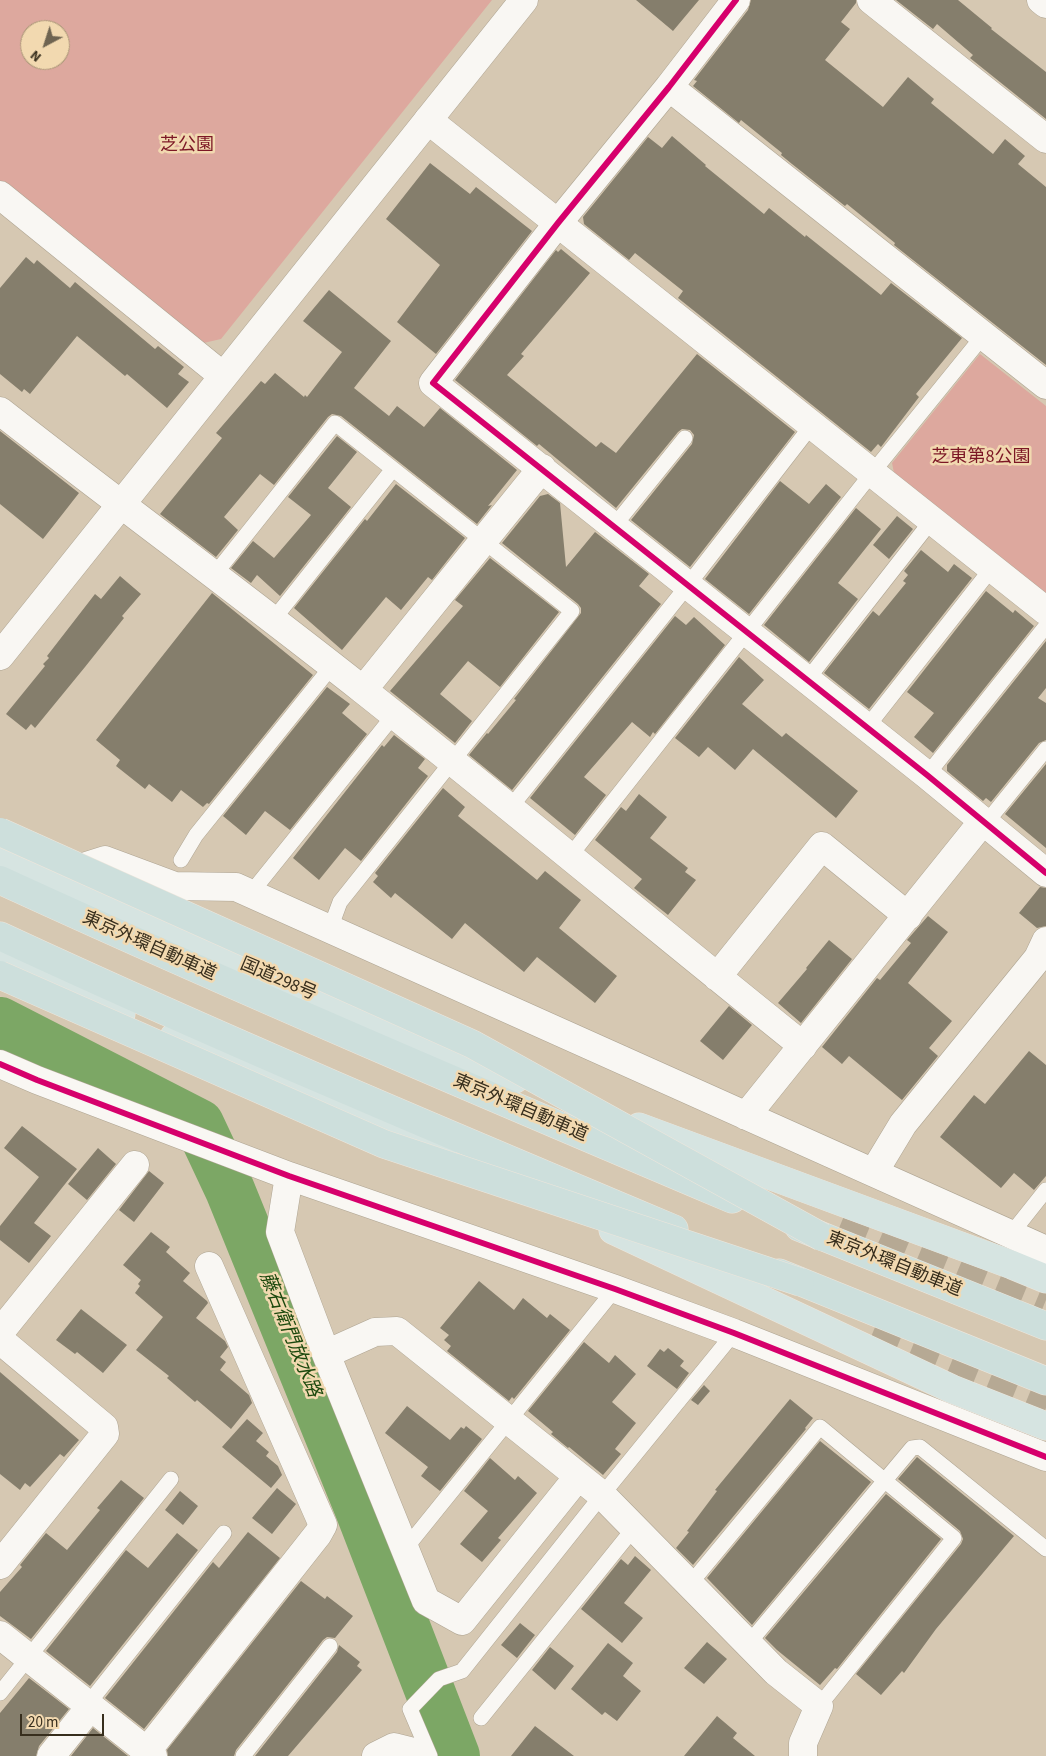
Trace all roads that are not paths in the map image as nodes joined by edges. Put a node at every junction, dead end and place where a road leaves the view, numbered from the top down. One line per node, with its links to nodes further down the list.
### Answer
1 (524, 0): 7 (street)
2 (736, 0): 6 (street)
3 (871, 0): 8 (street)
4 (1041, 0): 5 (street)
5 (1046, 4)
6 (669, 87): 10 (street); 11 (street)
7 (428, 120): 10 (street); 12 (street)
8 (1046, 139)
9 (0, 194): 12 (street)
10 (558, 223): 15 (street); 17 (street)
11 (983, 336): 13 (street); 19 (lane)
12 (223, 376): 20 (street)
13 (1046, 385)
14 (0, 411): 20 (street)
15 (812, 425): 19 (street); 26 (lane)
16 (685, 438): 22 (lane)
17 (542, 468): 22 (street); 23 (street)
18 (393, 469): 23 (lane); 25 (lane); 28 (lane)
19 (872, 473): 21 (street); 30 (lane)
20 (121, 506): 25 (street); 31 (street)
21 (932, 520): 24 (street); 33 (lane)
22 (614, 526): 26 (street)
23 (483, 541): 34 (street); 38 (lane)
24 (992, 568): 27 (street); 36 (lane)
25 (215, 574): 28 (street)
26 (688, 585): 30 (street); 40 (lane)
27 (1046, 611)
28 (273, 620): 32 (street)
29 (1046, 626): 39 (lane)
30 (747, 632): 33 (street); 43 (lane)
31 (0, 654)
32 (332, 666): 34 (street); 45 (lane)
33 (808, 680): 36 (street)
34 (363, 690): 35 (street)
35 (394, 715): 38 (street); 49 (lane)
36 (867, 727): 39 (street)
37 (1046, 749): 41 (lane)
38 (452, 761): 40 (street); 51 (lane)
39 (927, 775): 41 (street)
40 (510, 808): 43 (street)
41 (984, 822): 46 (street); 50 (street)
42 (0, 832): 65 (highway, bridge)
43 (570, 856): 56 (street)
44 (0, 858): 48 (highway, 国道298号)
45 (181, 860)
46 (1046, 873)
47 (0, 880): 65 (highway, 東京外環自動車道, bridge)
48 (44, 880): 49 (street); 68 (highway, 国道298号)
49 (251, 893): 51 (street)
50 (908, 916): 56 (street); 57 (street)
51 (330, 929): 59 (street)
52 (0, 936): 69 (highway, bridge)
53 (1046, 941): 61 (street)
54 (0, 957): 77 (highway)
55 (0, 975): 69 (highway, bridge)
56 (716, 976): 57 (street)
57 (803, 1046): 59 (street)
58 (0, 1064): 62 (street)
59 (746, 1116): 61 (street)
60 (135, 1166): 73 (street)
61 (874, 1172): 64 (street)
62 (290, 1176): 70 (street); 74 (street)
63 (1046, 1190): 64 (lane)
64 (1011, 1234): 66 (street)
65 (822, 1237): 71 (highway, 東京外環自動車道)
66 (1046, 1250)
67 (209, 1266): 97 (street)
68 (1046, 1279)
69 (800, 1282): 75 (highway)
70 (615, 1289): 72 (street); 76 (lane)
71 (1046, 1326)
72 (734, 1333): 78 (street); 82 (lane)
73 (1, 1340): 87 (street)
74 (326, 1354): 76 (street); 85 (street)
75 (1046, 1381)
76 (509, 1420): 82 (street); 85 (lane)
77 (1046, 1426)
78 (1046, 1457)
79 (171, 1479): 92 (lane)
80 (885, 1481): 86 (lane); 88 (lane); 90 (lane); 95 (lane)
81 (570, 1488): 85 (street)
82 (602, 1495): 83 (street); 102 (lane)
83 (634, 1528): 88 (street); 96 (lane)
84 (224, 1533): 94 (lane)
85 (405, 1549)
86 (1046, 1549)
87 (0, 1565)
88 (690, 1584): 90 (street)
89 (0, 1635): 92 (street)
90 (748, 1644): 95 (street)
91 (330, 1646): 99 (lane)
92 (28, 1658): 93 (lane); 94 (street)
93 (0, 1693)
94 (90, 1705): 97 (street); 98 (street)
95 (819, 1706): 103 (street)
96 (481, 1718)
97 (150, 1753)
98 (50, 1756)
99 (242, 1756)
100 (376, 1756): 101 (street)
101 (414, 1756)
102 (430, 1756)
103 (803, 1756)

